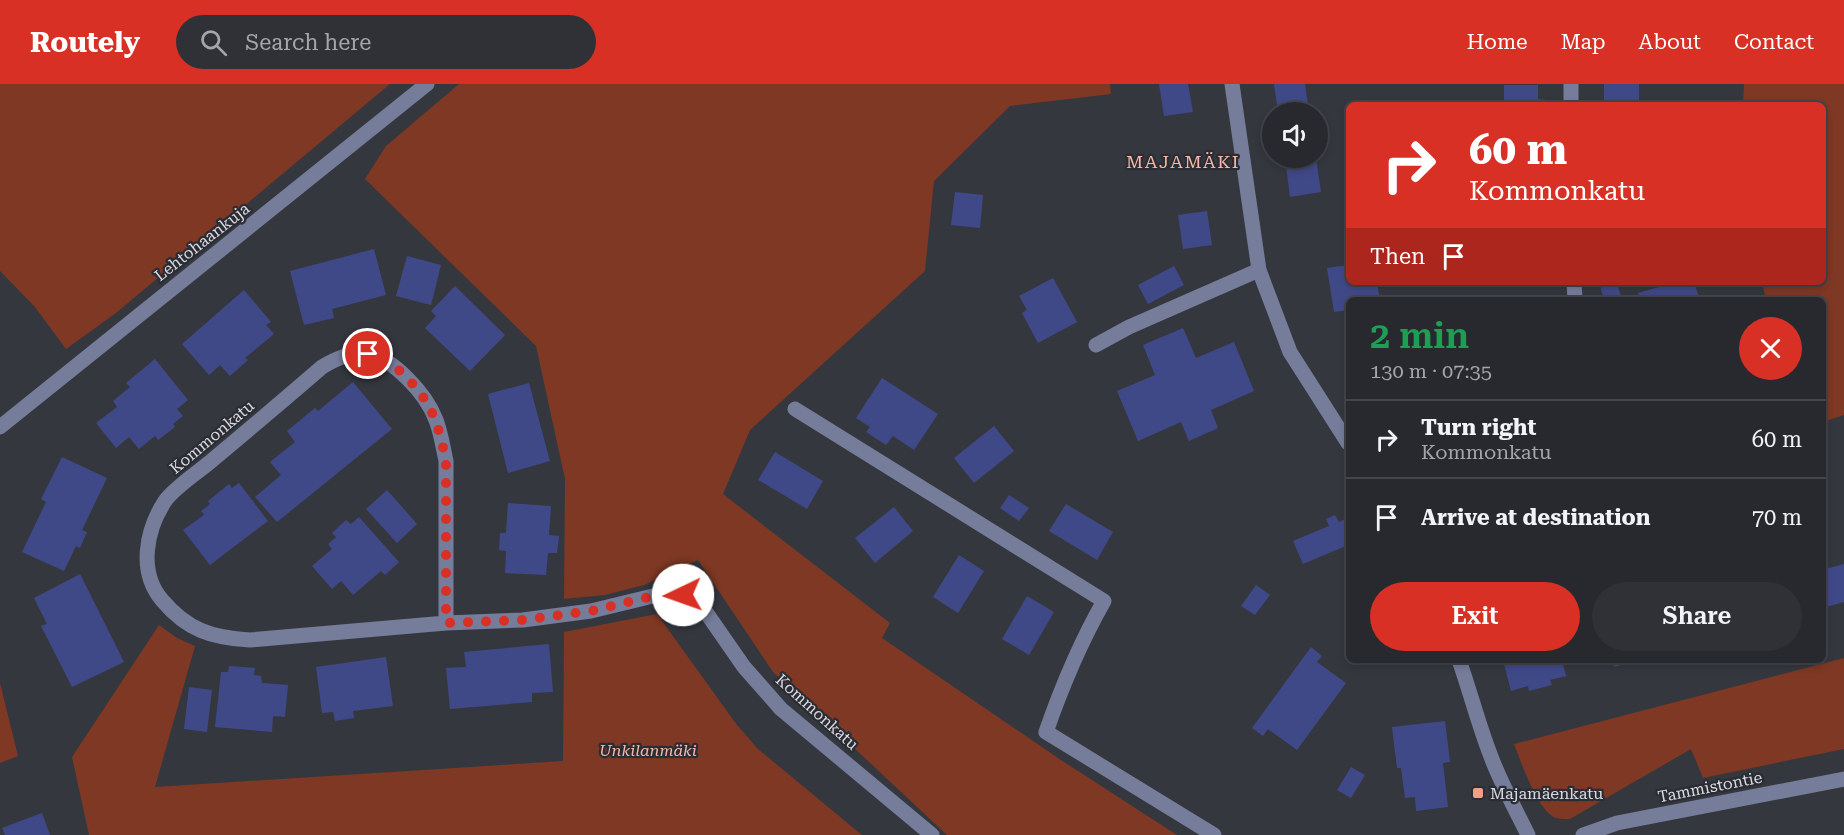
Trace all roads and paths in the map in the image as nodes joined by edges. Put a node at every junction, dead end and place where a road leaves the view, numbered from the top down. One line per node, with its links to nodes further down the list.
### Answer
1 (427, 84): 8 (street, Lehtohaankuja)
2 (1232, 84): 5 (street)
3 (1571, 84): 4 (street)
4 (1571, 102)
5 (1259, 270): 6 (street); 9 (street)
6 (1096, 345)
7 (795, 409): 14 (street)
8 (0, 427)
9 (1346, 439)
10 (446, 623): 10 (street, Kommonkatu); 13 (street, Kommonkatu)
11 (1460, 663): 15 (street)
12 (1844, 780): 16 (street, Tammistontie)
13 (932, 835)
14 (1214, 835)
15 (1528, 835)
16 (1583, 835)

